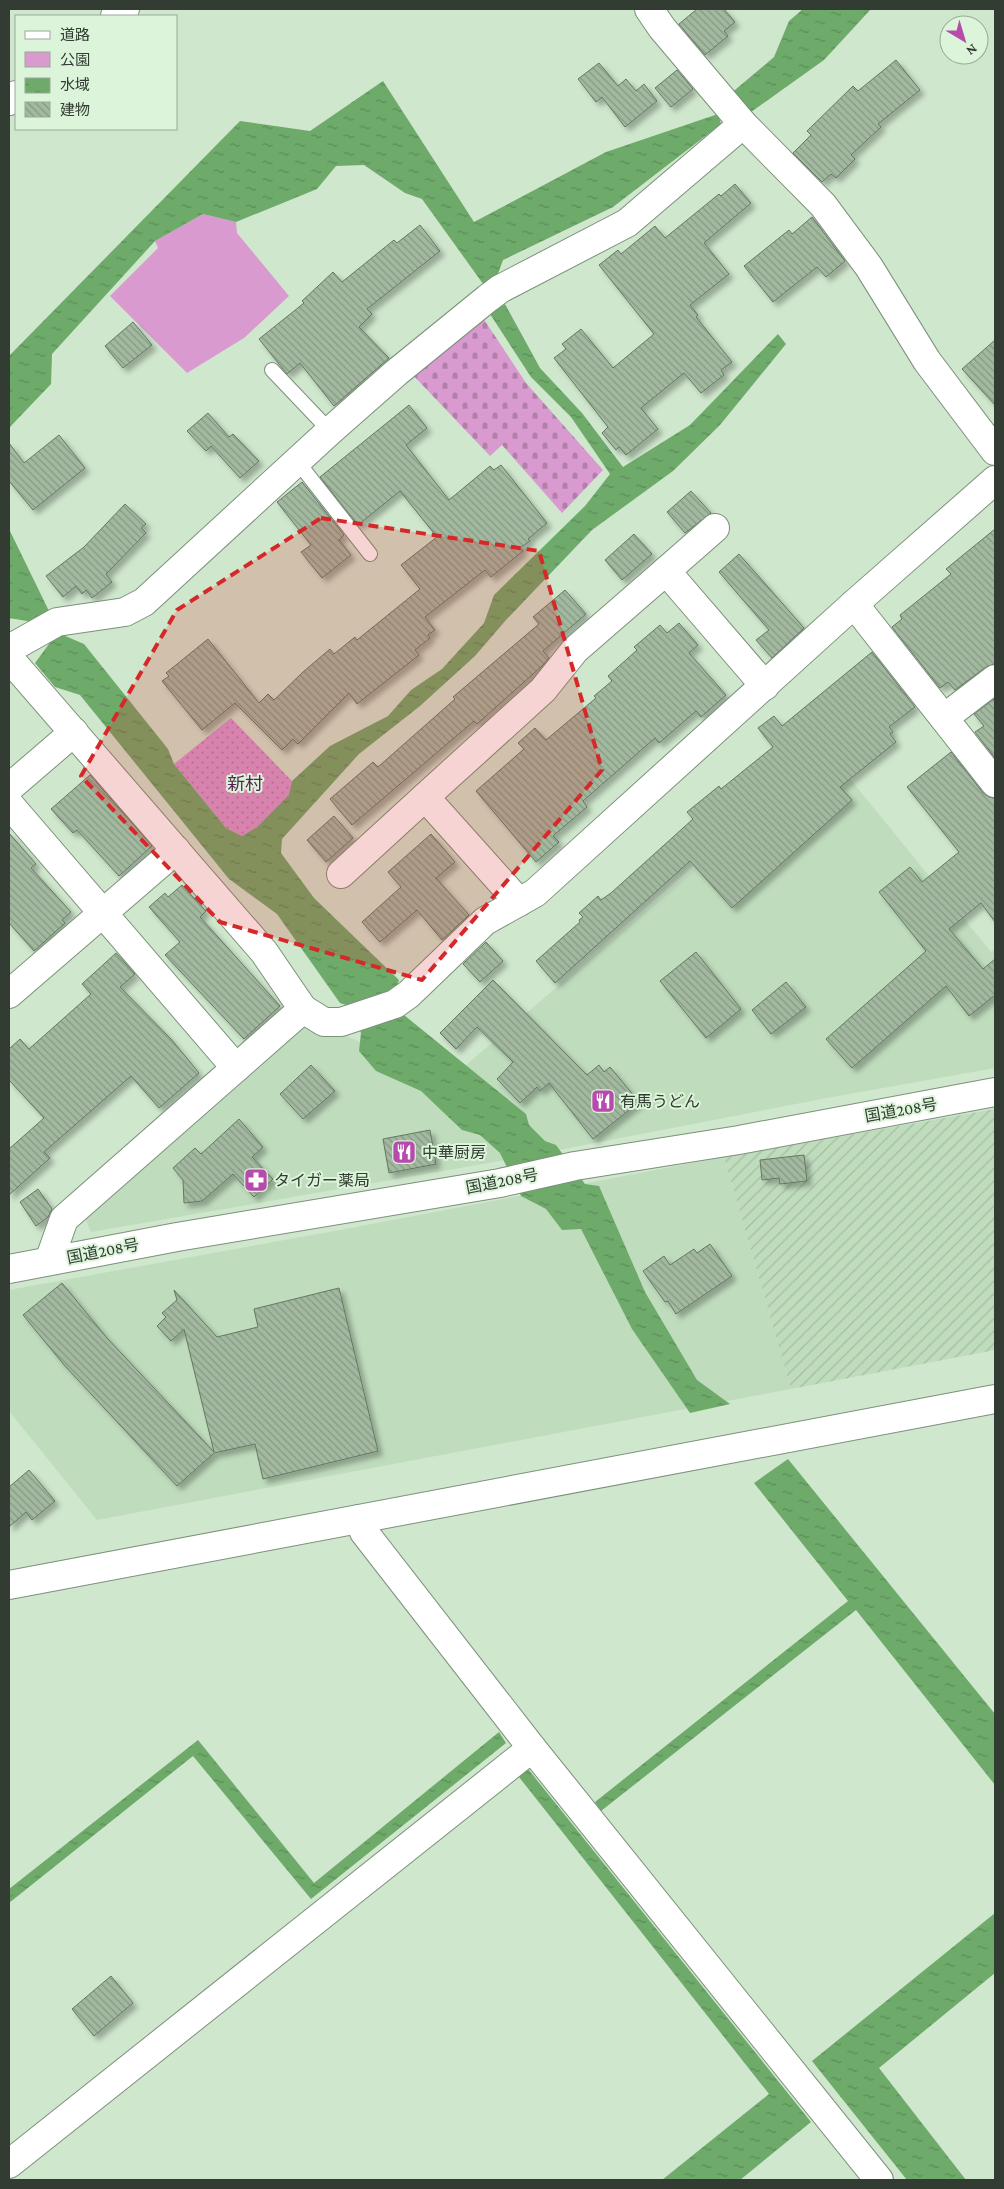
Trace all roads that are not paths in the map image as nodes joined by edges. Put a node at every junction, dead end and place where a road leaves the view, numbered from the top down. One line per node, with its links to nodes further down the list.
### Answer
1 (649, 9): 2 (main road)
2 (736, 116): 4 (main road); 5 (main road)
3 (272, 370): 5 (lane)
4 (987, 420): 6 (main road)
5 (330, 431): 7 (main road)
6 (995, 451)
7 (297, 461): 10 (lane); 13 (main road)
8 (995, 480): 12 (main road)
9 (715, 528): 11 (main road)
10 (370, 554)
11 (666, 571): 16 (main road); 21 (main road)
12 (854, 604): 16 (main road); 17 (main road)
13 (9, 649)
14 (9, 658): 18 (main road)
15 (995, 679): 17 (main road)
16 (765, 686): 25 (main road)
17 (944, 718): 19 (main road)
18 (74, 732): 20 (main road); 23 (main road)
19 (995, 783)
20 (9, 788)
21 (425, 797): 24 (main road); 25 (main road)
22 (9, 804): 26 (main road)
23 (176, 850): 26 (main road); 28 (main road)
24 (341, 874)
25 (519, 902): 28 (main road)
26 (102, 913): 27 (main road); 29 (main road)
27 (9, 994)
28 (303, 1009): 29 (main road)
29 (236, 1068): 31 (main road)
30 (995, 1092): 31 (main road, 国道208号)
31 (49, 1262): 32 (main road, 国道208号)
32 (9, 1269)
33 (995, 1399): 34 (main road)
34 (359, 1519): 35 (main road); 36 (main road)
35 (9, 1585)
36 (532, 1748): 37 (main road); 38 (main road)
37 (9, 2164)
38 (879, 2180)

